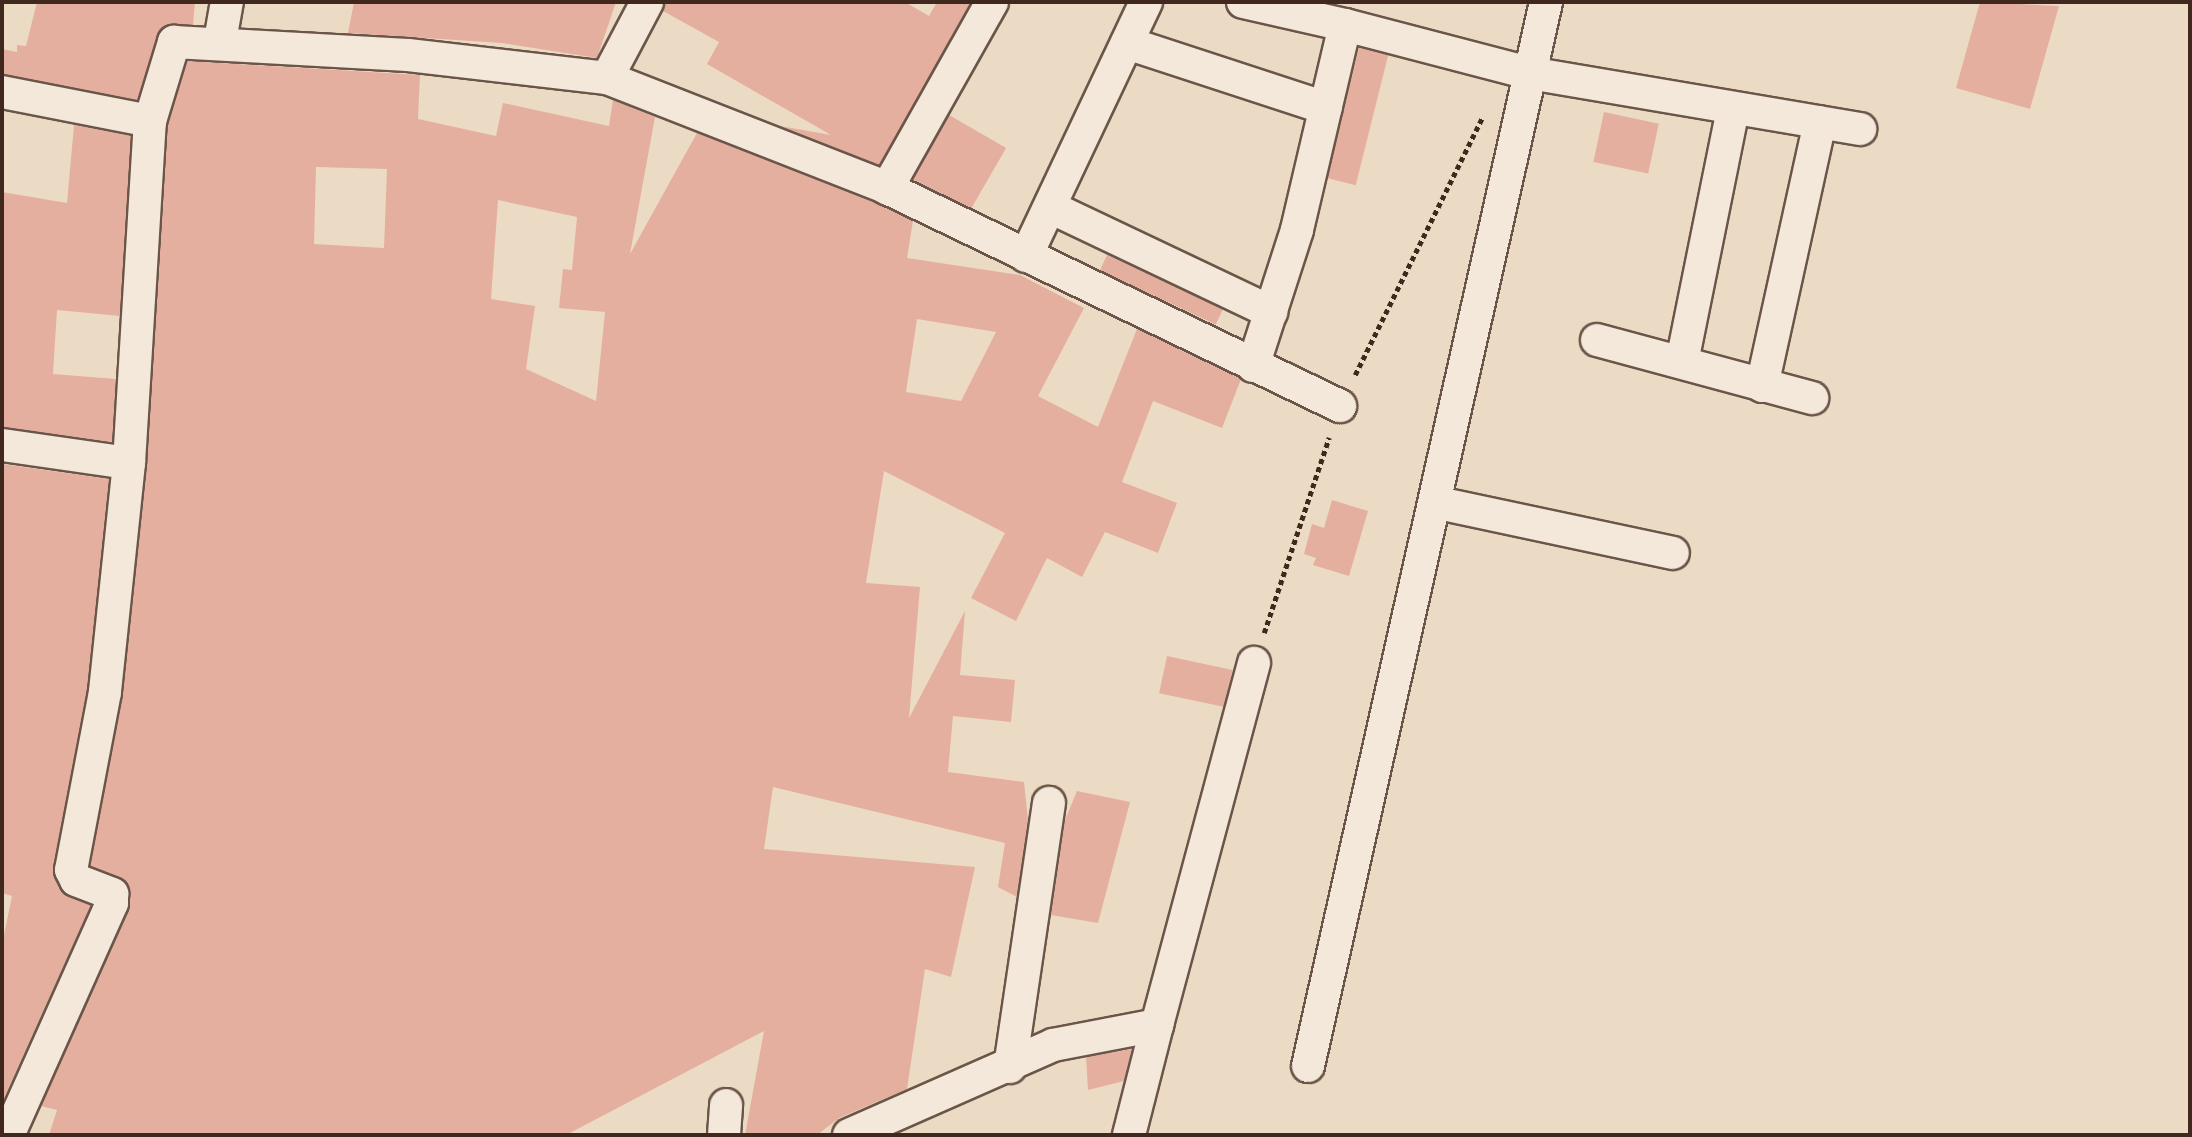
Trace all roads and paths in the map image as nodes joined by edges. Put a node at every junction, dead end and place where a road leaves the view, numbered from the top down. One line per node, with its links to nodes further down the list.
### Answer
1 (228, 2): 8 (street)
2 (647, 2): 11 (street)
3 (992, 2): 18 (street)
4 (1146, 2): 9 (street)
5 (1243, 2): 7 (street)
6 (1546, 2): 10 (street)
7 (1345, 25): 10 (street); 13 (street)
8 (220, 41): 11 (street); 15 (street)
9 (1127, 43): 13 (street); 19 (street)
10 (1518, 70): 14 (street); 27 (path); 30 (street)
11 (607, 78): 18 (street)
12 (2, 92): 15 (street)
13 (1326, 108): 21 (street)
14 (1733, 108): 16 (street); 23 (street)
15 (150, 121): 29 (street)
16 (1821, 122): 17 (street); 25 (street)
17 (1860, 129)
18 (887, 188): 20 (street)
19 (1050, 207): 20 (street); 21 (street)
20 (1026, 256): 24 (street)
21 (1271, 312): 24 (street)
22 (1597, 340): 23 (street)
23 (1682, 362): 25 (street)
24 (1253, 366): 27 (street)
25 (1762, 386): 26 (street)
26 (1812, 398)
27 (1340, 406): 32 (path)
28 (2, 444): 29 (street)
29 (129, 463): 37 (street)
30 (1438, 503): 31 (street); 35 (street)
31 (1673, 553)
32 (1254, 663): 34 (street)
33 (1049, 803): 36 (street)
34 (1157, 1025): 36 (street); 39 (street)
35 (1308, 1066)
36 (1010, 1067): 38 (street)
37 (8, 1135)
38 (849, 1135)
39 (1129, 1135)

